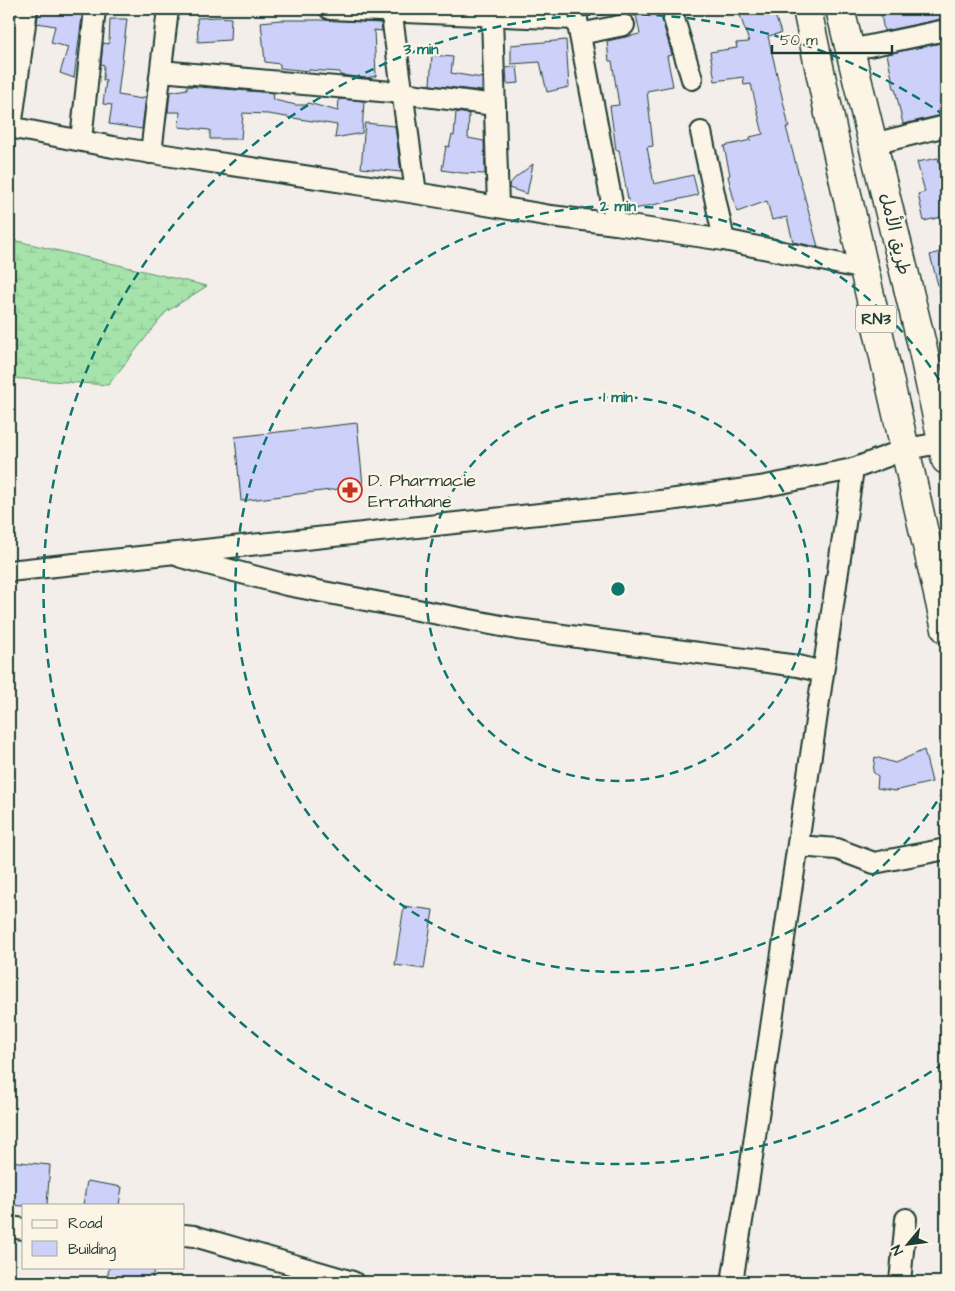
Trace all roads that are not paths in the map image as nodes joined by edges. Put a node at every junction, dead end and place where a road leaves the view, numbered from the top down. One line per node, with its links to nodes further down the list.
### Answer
1 (27, 9): 20 (street)
2 (95, 9): 22 (street)
3 (168, 9): 15 (street)
4 (330, 9): 8 (street)
5 (671, 9): 16 (street)
6 (807, 9): 29 (highway, RN3)
7 (840, 9): 14 (highway, طريق الأمل / RN3)
8 (391, 10): 9 (street); 17 (street)
9 (463, 12): 10 (street)
10 (492, 16): 11 (street); 18 (street)
11 (577, 21): 12 (street); 27 (street)
12 (624, 26)
13 (946, 30): 14 (street)
14 (850, 50): 23 (highway, طريق الأمل / RN3)
15 (161, 70): 17 (street); 24 (street)
16 (692, 79)
17 (402, 93): 18 (street); 25 (street)
18 (495, 105): 26 (street)
19 (946, 126): 23 (street)
20 (10, 128): 22 (street)
21 (701, 132): 28 (street)
22 (81, 140): 24 (street)
23 (873, 144): 30 (highway, طريق الأمل / RN3)
24 (151, 153): 25 (street)
25 (416, 193): 26 (street)
26 (498, 206): 27 (street)
27 (616, 224): 28 (street)
28 (724, 240): 29 (street)
29 (865, 269): 31 (highway, RN3)
30 (945, 448): 31 (street)
31 (906, 449): 32 (street); 35 (highway, RN3)
32 (853, 469): 33 (street); 36 (street)
33 (169, 554): 34 (street); 36 (street)
34 (9, 571)
35 (946, 629)
36 (823, 672): 37 (street)
37 (798, 846): 38 (street); 44 (street)
38 (946, 849)
39 (906, 1219): 45 (street)
40 (9, 1227): 41 (street)
41 (22, 1229)
42 (185, 1235): 43 (street)
43 (353, 1282)
44 (732, 1282)
45 (900, 1282)

